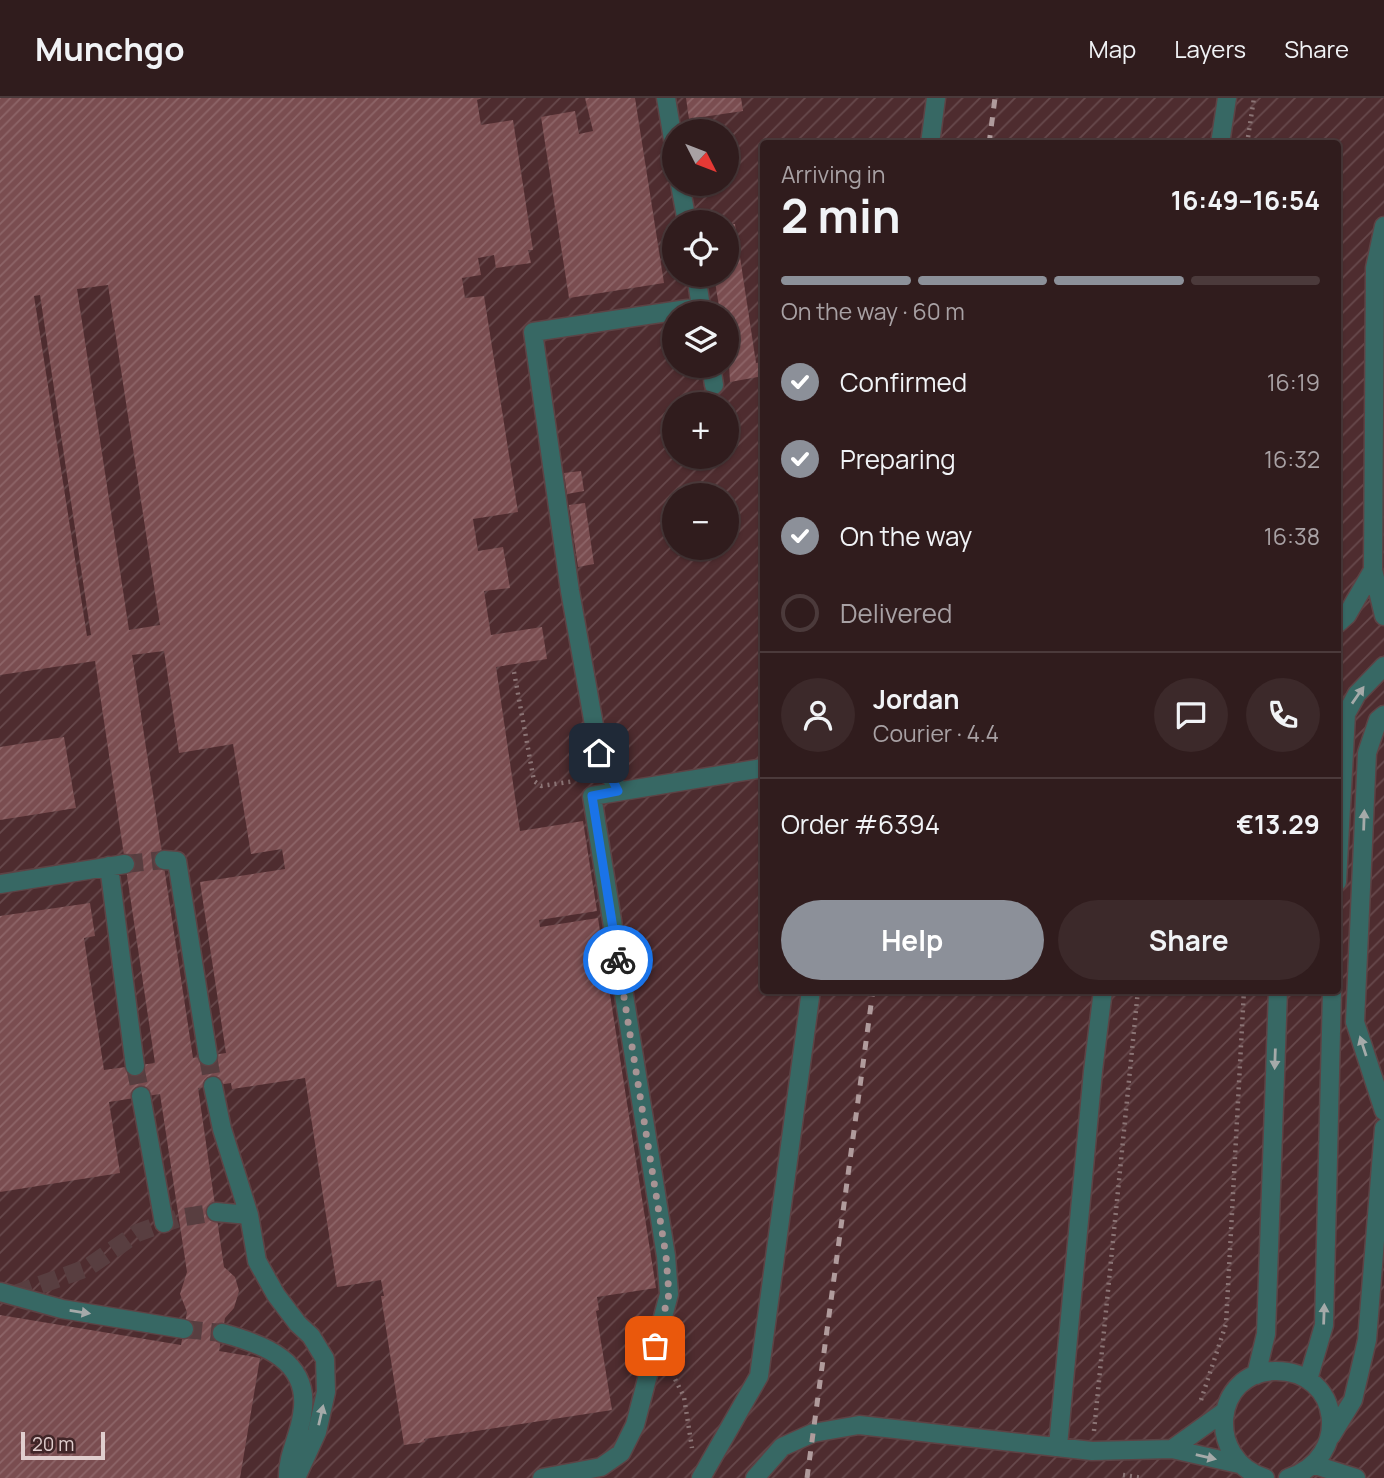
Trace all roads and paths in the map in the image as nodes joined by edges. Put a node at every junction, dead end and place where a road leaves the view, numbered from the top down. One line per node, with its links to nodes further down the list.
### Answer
1 (666, 98): 5 (lane)
2 (936, 98): 6 (lane)
3 (1227, 98): 7 (lane)
4 (1254, 98): 8 (path)
5 (670, 119)
6 (931, 140)
7 (1221, 140)
8 (1248, 140)
9 (1384, 226): 13 (lane)
10 (662, 315): 21 (lane)
11 (713, 378): 12 (lane)
12 (714, 385)
13 (1373, 570): 14 (lane); 15 (lane)
14 (1384, 616)
15 (1342, 619)
16 (1384, 666): 22 (lane, one-way to 16)
17 (514, 672): 20 (path)
18 (1384, 715): 35 (lane, one-way to 18)
19 (760, 768): 21 (lane)
20 (583, 780)
21 (618, 791): 56 (lane)
22 (1341, 807)
23 (164, 860): 31 (lane)
24 (0, 884): 32 (lane)
25 (810, 994): 57 (lane)
26 (1103, 994): 48 (lane)
27 (1138, 994): 50 (path)
28 (1244, 994): 45 (path)
29 (1278, 994): 43 (lane, one-way to 43)
30 (1332, 994): 44 (lane, one-way to 30)
31 (208, 1056)
32 (135, 1066)
33 (213, 1086): 38 (lane)
34 (141, 1097): 39 (lane)
35 (1384, 1111)
36 (1384, 1128): 47 (lane)
37 (216, 1212): 38 (lane)
38 (248, 1215): 55 (lane, one-way to 38)
39 (164, 1223)
40 (7, 1293): 41 (lane, one-way to 41)
41 (184, 1329)
42 (222, 1333): 54 (lane)
43 (1256, 1375): 44 (lane); 46 (lane)
44 (1308, 1380): 47 (lane)
45 (1195, 1410)
46 (1225, 1411): 49 (lane); 52 (lane)
47 (1331, 1436): 51 (lane)
48 (1058, 1446): 50 (lane); 58 (lane)
49 (1172, 1449): 50 (lane); 52 (lane, one-way to 52)
50 (1092, 1451)
51 (1315, 1465): 60 (lane); 61 (lane)
52 (1252, 1474)
53 (1116, 1475): 59 (path)
54 (288, 1478)
55 (296, 1478)
56 (542, 1478)
57 (701, 1478)
58 (755, 1478)
59 (1143, 1478)
60 (1289, 1478)
61 (1356, 1478)

